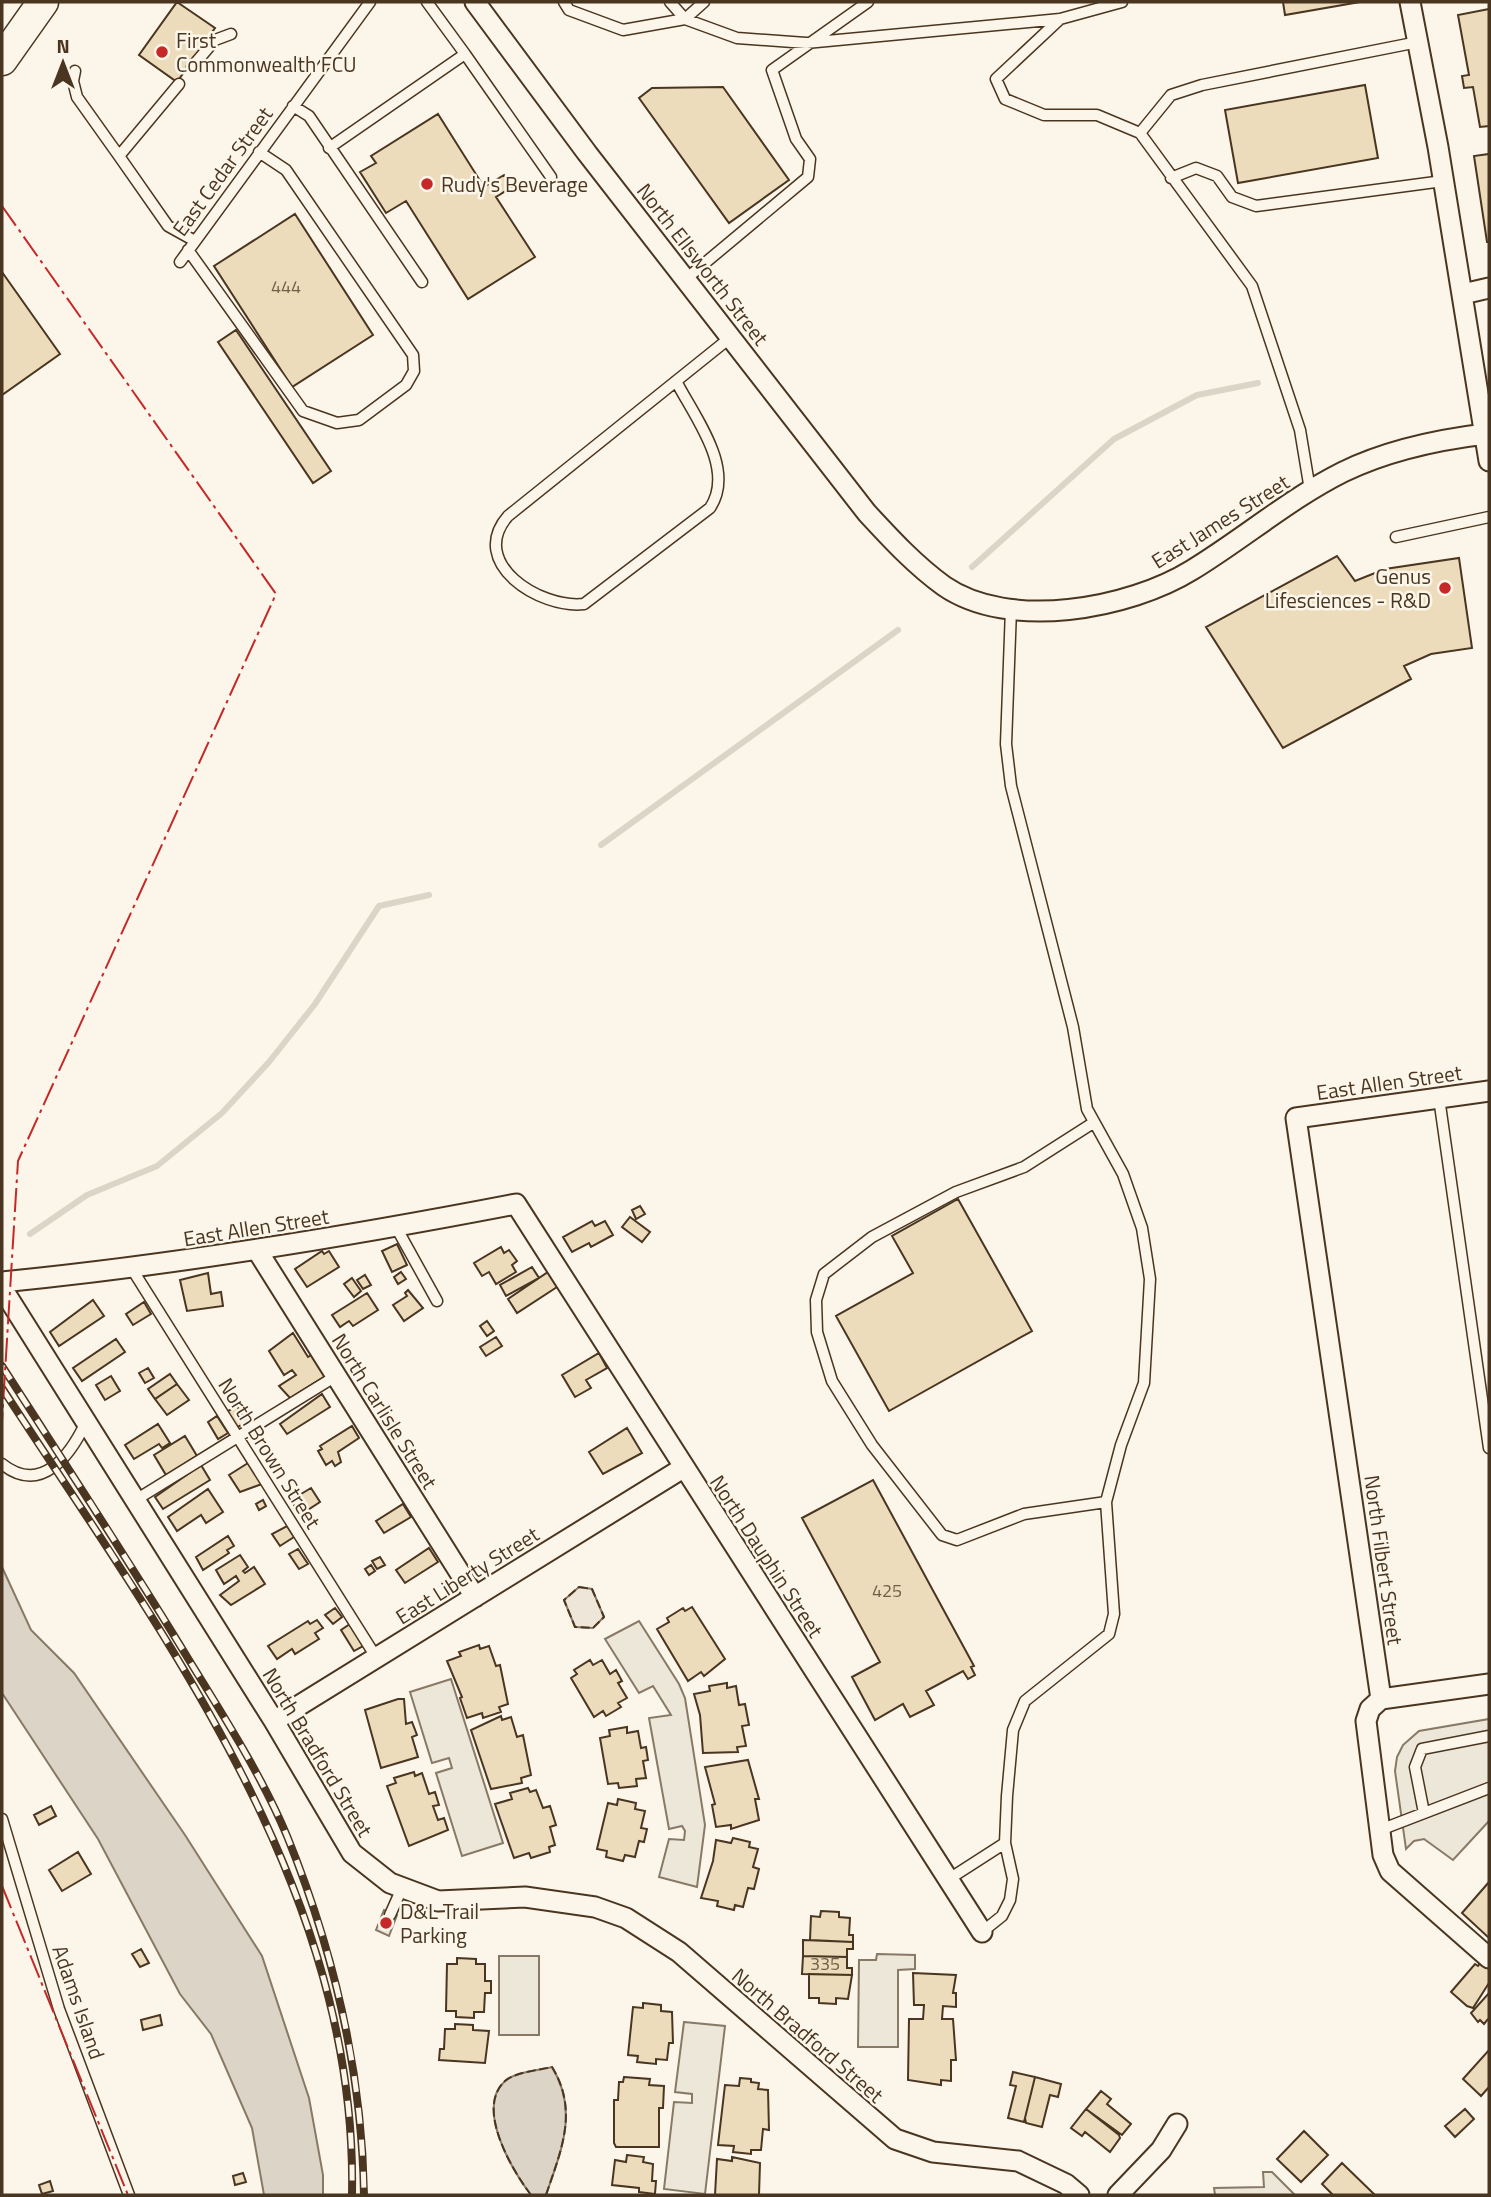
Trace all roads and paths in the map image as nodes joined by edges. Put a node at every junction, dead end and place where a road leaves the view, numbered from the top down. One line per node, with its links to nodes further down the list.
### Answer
1 (43, 2): 17 (main road)
2 (370, 2): 21 (lane, East Cedar Street)
3 (427, 2): 16 (lane)
4 (475, 2): 32 (street, North Ellsworth Street)
5 (564, 2): 11 (lane)
6 (670, 2): 11 (lane)
7 (704, 2): 11 (lane)
8 (868, 2): 15 (lane)
9 (1122, 2): 12 (lane)
10 (1410, 2): 14 (street)
11 (685, 19): 15 (lane)
12 (1060, 19): 15 (lane); 22 (lane)
13 (231, 34): 18 (lane)
14 (1418, 42): 22 (lane); 28 (street)
15 (806, 43): 32 (lane)
16 (465, 54): 23 (lane); 26 (lane)
17 (6, 55)
18 (192, 67)
19 (75, 71): 25 (lane)
20 (179, 85): 25 (lane)
21 (293, 106): 23 (lane); 24 (lane, East Cedar Street)
22 (1140, 133): 27 (lane)
23 (329, 148): 33 (lane)
24 (260, 152): 29 (lane, East Cedar Street); 30 (lane)
25 (118, 156): 29 (lane)
26 (551, 177)
27 (1171, 178): 28 (lane); 40 (lane)
28 (1443, 181): 35 (street)
29 (195, 241): 30 (lane, East Cedar Street)
30 (188, 250): 31 (lane, East Cedar Street)
31 (180, 262)
32 (687, 278): 36 (street, North Ellsworth Street)
33 (422, 282)
34 (1489, 288): 35 (street)
35 (1463, 294): 38 (street)
36 (732, 337): 37 (lane); 43 (street, North Ellsworth Street)
37 (676, 381): 37 (lane)
38 (1487, 434): 39 (street); 40 (street, East James Street)
39 (1489, 461)
40 (1311, 491): 44 (street, East James Street)
41 (1489, 517): 42 (lane)
42 (1396, 537)
43 (901, 549): 44 (street, East James Street)
44 (1012, 609): 48 (lane)
45 (1489, 1091): 46 (street, East Allen Street)
46 (1439, 1098): 47 (street, East Allen Street); 59 (lane)
47 (1296, 1118): 67 (street, North Filbert Street)
48 (1093, 1123): 63 (lane); 63 (lane)
49 (516, 1204): 50 (street, East Allen Street); 61 (street, North Dauphin Street)
50 (396, 1227): 51 (street, East Allen Street); 55 (lane)
51 (257, 1250): 52 (street, East Allen Street); 56 (street, North Carlisle Street)
52 (132, 1269): 53 (street, East Allen Street); 58 (lane, North Brown Street)
53 (2, 1282)
54 (2, 1288): 57 (street, North Bradford Street)
55 (437, 1301)
56 (336, 1376): 58 (lane); 64 (street, North Carlisle Street)
57 (86, 1421): 60 (lane); 62 (street, North Bradford Street)
58 (238, 1437): 62 (lane); 65 (lane, North Brown Street)
59 (1489, 1448)
60 (2, 1464)
61 (684, 1468): 64 (street, East Liberty Street); 75 (street, North Dauphin Street)
62 (134, 1502): 68 (street, North Bradford Street)
63 (1106, 1502): 74 (lane)
64 (475, 1597): 65 (street, East Liberty Street)
65 (376, 1657): 68 (street, East Liberty Street)
66 (1489, 1684): 67 (street)
67 (1381, 1699): 73 (street)
68 (274, 1721): 76 (street, North Bradford Street)
69 (1489, 1736): 71 (lane)
70 (1489, 1788): 71 (lane)
71 (1424, 1813): 73 (lane)
72 (2, 1819): 81 (lane, Adams Island)
73 (1380, 1830): 79 (street)
74 (1005, 1843): 75 (lane); 78 (lane)
75 (949, 1880): 78 (street, North Dauphin Street)
76 (402, 1888): 77 (lane); 82 (street, North Bradford Street)
77 (390, 1915)
78 (982, 1932)
79 (1489, 1958)
80 (1177, 2124): 83 (street)
81 (129, 2195)
82 (1079, 2195)
83 (1118, 2195)

